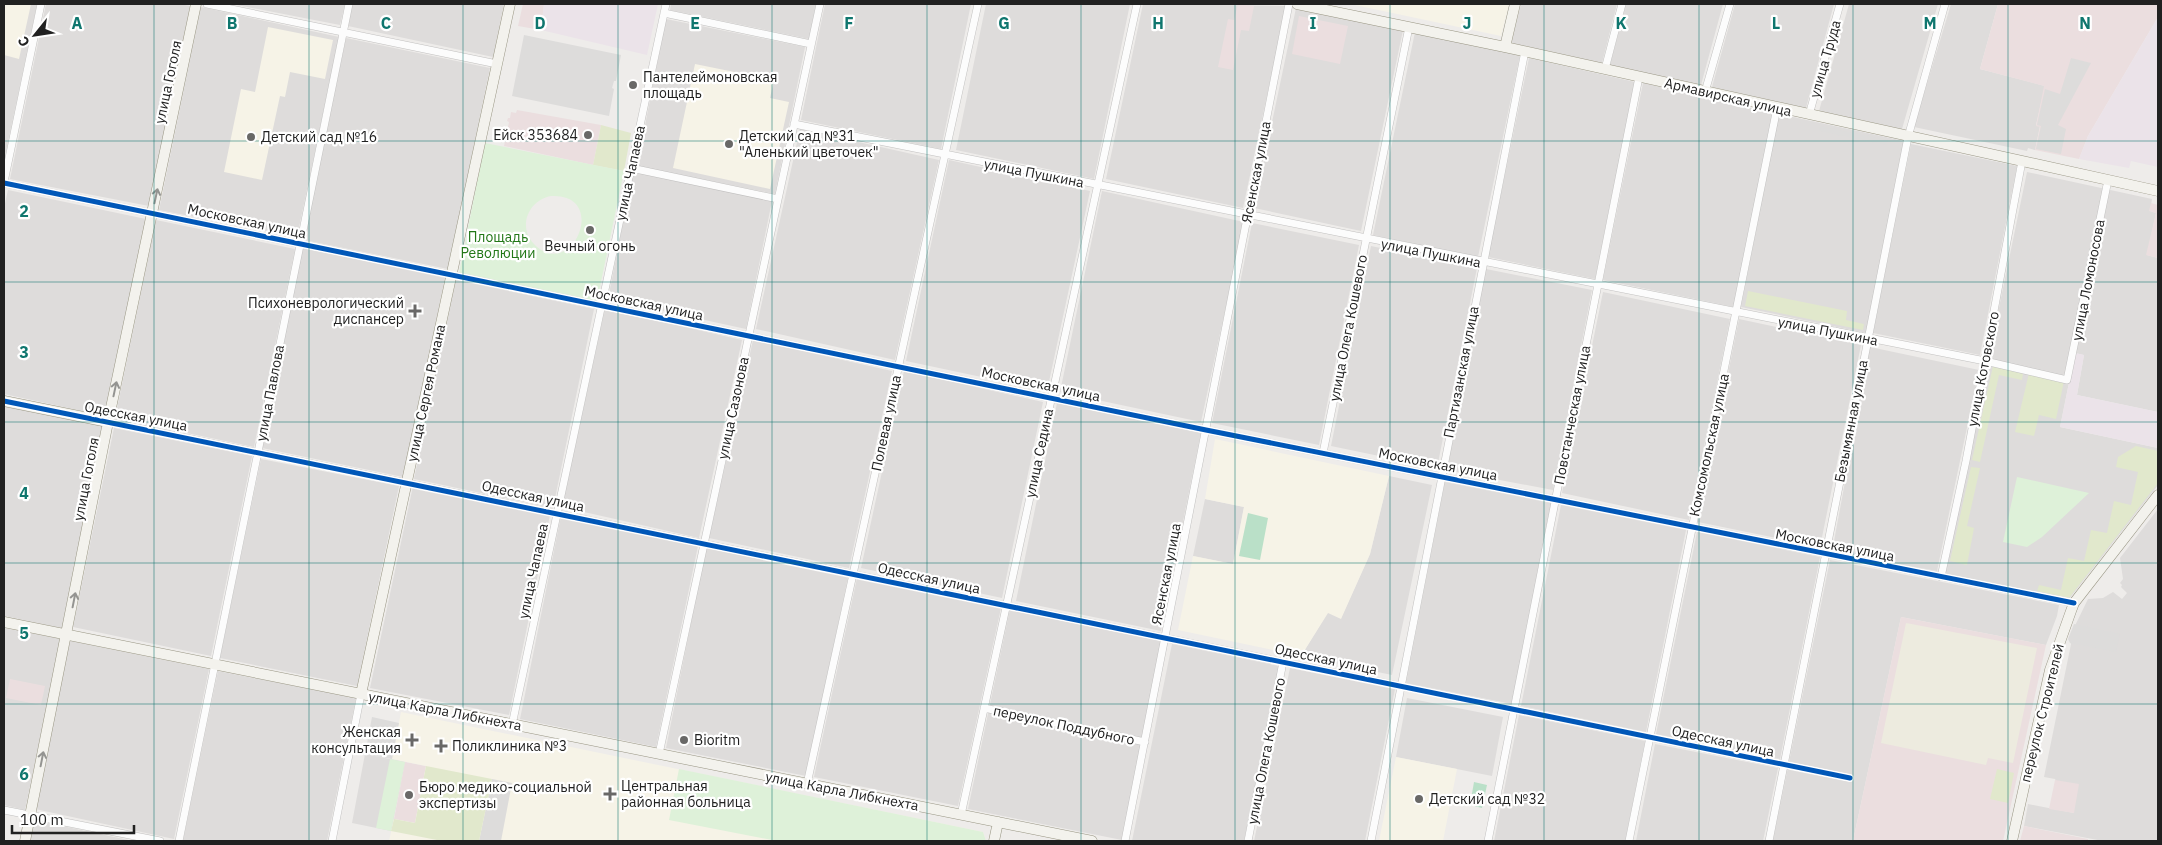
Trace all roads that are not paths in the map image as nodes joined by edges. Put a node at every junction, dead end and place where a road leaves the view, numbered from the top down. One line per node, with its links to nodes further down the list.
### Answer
1 (41, 4): 35 (street)
2 (196, 4): 39 (street, улица Гоголя, one-way to 2)
3 (207, 4): 19 (street)
4 (349, 4): 19 (street, улица Павлова)
5 (510, 4): 23 (street, улица Сергея Романа)
6 (666, 4): 17 (street, улица Чапаева)
7 (820, 4): 20 (street, улица Сазонова)
8 (978, 4): 31 (street, Полевая улица)
9 (1137, 4): 36 (street, улица Седина)
10 (1289, 4): 40 (street, Ясенская улица)
11 (1297, 4): 18 (street, Армавирская улица)
12 (1515, 4): 21 (street)
13 (1622, 4): 24 (street)
14 (1730, 4): 26 (street)
15 (1840, 4): 28 (street, улица Труда)
16 (1945, 4): 30 (street, Безымянная улица)
17 (664, 13): 20 (street); 33 (street, улица Чапаева)
18 (1410, 27): 21 (street, Армавирская улица); 41 (street, улица Олега Кошевого)
19 (343, 32): 23 (street); 42 (street, улица Павлова)
20 (811, 44): 29 (street, улица Сазонова)
21 (1505, 47): 22 (street, Армавирская улица)
22 (1525, 51): 24 (street, Армавирская улица); 43 (street, Партизанская улица)
23 (497, 64): 44 (street, улица Сергея Романа)
24 (1605, 70): 25 (street, Армавирская улица)
25 (1639, 77): 26 (street, Армавирская улица); 45 (street, Повстанческая улица)
26 (1706, 92): 27 (street, Армавирская улица)
27 (1777, 108): 28 (street, Армавирская улица); 47 (street, Комсомольская улица)
28 (1809, 115): 30 (street, Армавирская улица)
29 (794, 124): 31 (street, улица Пушкина); 38 (street, улица Сазонова)
30 (1908, 137): 32 (street, Армавирская улица); 49 (street, Безымянная улица)
31 (946, 155): 36 (street, улица Пушкина); 51 (street, Полевая улица)
32 (2022, 161): 34 (street, Армавирская улица); 50 (street, улица Котовского)
33 (631, 168): 38 (street); 46 (street, улица Чапаева)
34 (2108, 180): 37 (street, Армавирская улица); 52 (street, улица Ломоносова)
35 (4, 182): 39 (street, Московская улица)
36 (1098, 186): 40 (street, улица Пушкина); 53 (street, улица Седина)
37 (2158, 190)
38 (778, 199): 48 (street, улица Сазонова)
39 (153, 213): 42 (street, Московская улица); 55 (street, улица Гоголя, one-way to 39)
40 (1248, 216): 41 (street, улица Пушкина); 56 (street, Ясенская улица)
41 (1366, 240): 43 (street, улица Пушкина); 58 (street, улица Олега Кошевого)
42 (300, 244): 44 (street, Московская улица); 57 (street, улица Павлова)
43 (1482, 263): 45 (street, улица Пушкина); 59 (street, Партизанская улица)
44 (452, 275): 46 (street, Московская улица); 60 (street, улица Сергея Романа)
45 (1598, 285): 47 (street, улица Пушкина); 62 (street, Повстанческая улица)
46 (602, 305): 48 (street, Московская улица); 63 (street, улица Чапаева)
47 (1736, 313): 49 (street, улица Пушкина); 64 (street, Комсомольская улица)
48 (748, 336): 51 (street, Московская улица); 65 (street, улица Сазонова)
49 (1867, 339): 50 (street, улица Пушкина); 66 (street, Безымянная улица)
50 (1985, 361): 52 (street, улица Пушкина); 68 (street, улица Котовского)
51 (899, 366): 53 (street, Московская улица); 67 (street, Полевая улица)
52 (2067, 380)
53 (1051, 398): 56 (street, Московская улица); 70 (street, улица Седина)
54 (4, 401): 55 (street, Одесская улица)
55 (108, 422): 57 (street, Одесская улица); 72 (street, улица Гоголя, one-way to 55)
56 (1206, 430): 58 (street, Московская улица); 73 (street, Ясенская улица)
57 (258, 452): 60 (street, Одесская улица); 75 (street, улица Павлова)
58 (1323, 453): 59 (street, Московская улица)
59 (1440, 477): 62 (street, Московская улица); 76 (street, Партизанская улица)
60 (407, 482): 63 (street, Одесская улица); 77 (street, улица Сергея Романа)
61 (2158, 495): 69 (street, переулок Строителей)
62 (1556, 499): 64 (street, Московская улица); 79 (street, Повстанческая улица)
63 (556, 512): 65 (street, Одесская улица); 80 (street, улица Чапаева)
64 (1692, 527): 66 (street, Московская улица); 81 (street, Комсомольская улица)
65 (704, 543): 67 (street, Одесская улица); 83 (street, улица Сазонова)
66 (1825, 555): 68 (street, Московская улица); 84 (street, Безымянная улица)
67 (853, 574): 70 (street, Одесская улица); 86 (street, Полевая улица)
68 (1941, 577): 69 (street, Московская улица)
69 (2074, 603): 103 (street, переулок Строителей)
70 (1006, 605): 73 (street, Одесская улица); 78 (street, улица Седина)
71 (4, 622): 72 (street, улица Карла Либкнехта)
72 (67, 635): 75 (street, улица Карла Либкнехта); 88 (street, улица Гоголя, one-way to 72)
73 (1165, 638): 74 (street, Одесская улица); 82 (street, Ясенская улица)
74 (1283, 662): 76 (street, Одесская улица); 98 (street, улица Олега Кошевого)
75 (215, 665): 77 (street, улица Карла Либкнехта); 93 (street, улица Павлова)
76 (1400, 686): 79 (street, Одесская улица); 99 (street, Партизанская улица)
77 (361, 694): 80 (street, улица Карла Либкнехта); 94 (street, улица Сергея Романа)
78 (984, 708): 82 (street, переулок Поддубного); 89 (street, улица Седина)
79 (1514, 709): 81 (street, Одесская улица); 100 (street, Повстанческая улица)
80 (512, 725): 83 (street, улица Карла Либкнехта)
81 (1650, 737): 84 (street, Одесская улица); 101 (street, Комсомольская улица)
82 (1145, 742): 97 (street, Ясенская улица)
83 (659, 754): 86 (street, улица Карла Либкнехта)
84 (1784, 764): 85 (street, Одесская улица); 102 (street, Безымянная улица)
85 (1850, 778)
86 (807, 784): 89 (street, улица Карла Либкнехта)
87 (4, 810): 88 (street)
88 (30, 815): 91 (street, улица Гоголя); 92 (street)
89 (961, 815): 90 (street, улица Карла Либкнехта)
90 (998, 822): 95 (street); 96 (street, улица Карла Либкнехта)
91 (25, 841)
92 (160, 841)
93 (179, 841)
94 (332, 841)
95 (994, 841)
96 (1092, 841)
97 (1125, 841)
98 (1248, 841)
99 (1371, 841)
100 (1488, 841)
101 (1629, 841)
102 (1769, 841)
103 (2012, 841)

